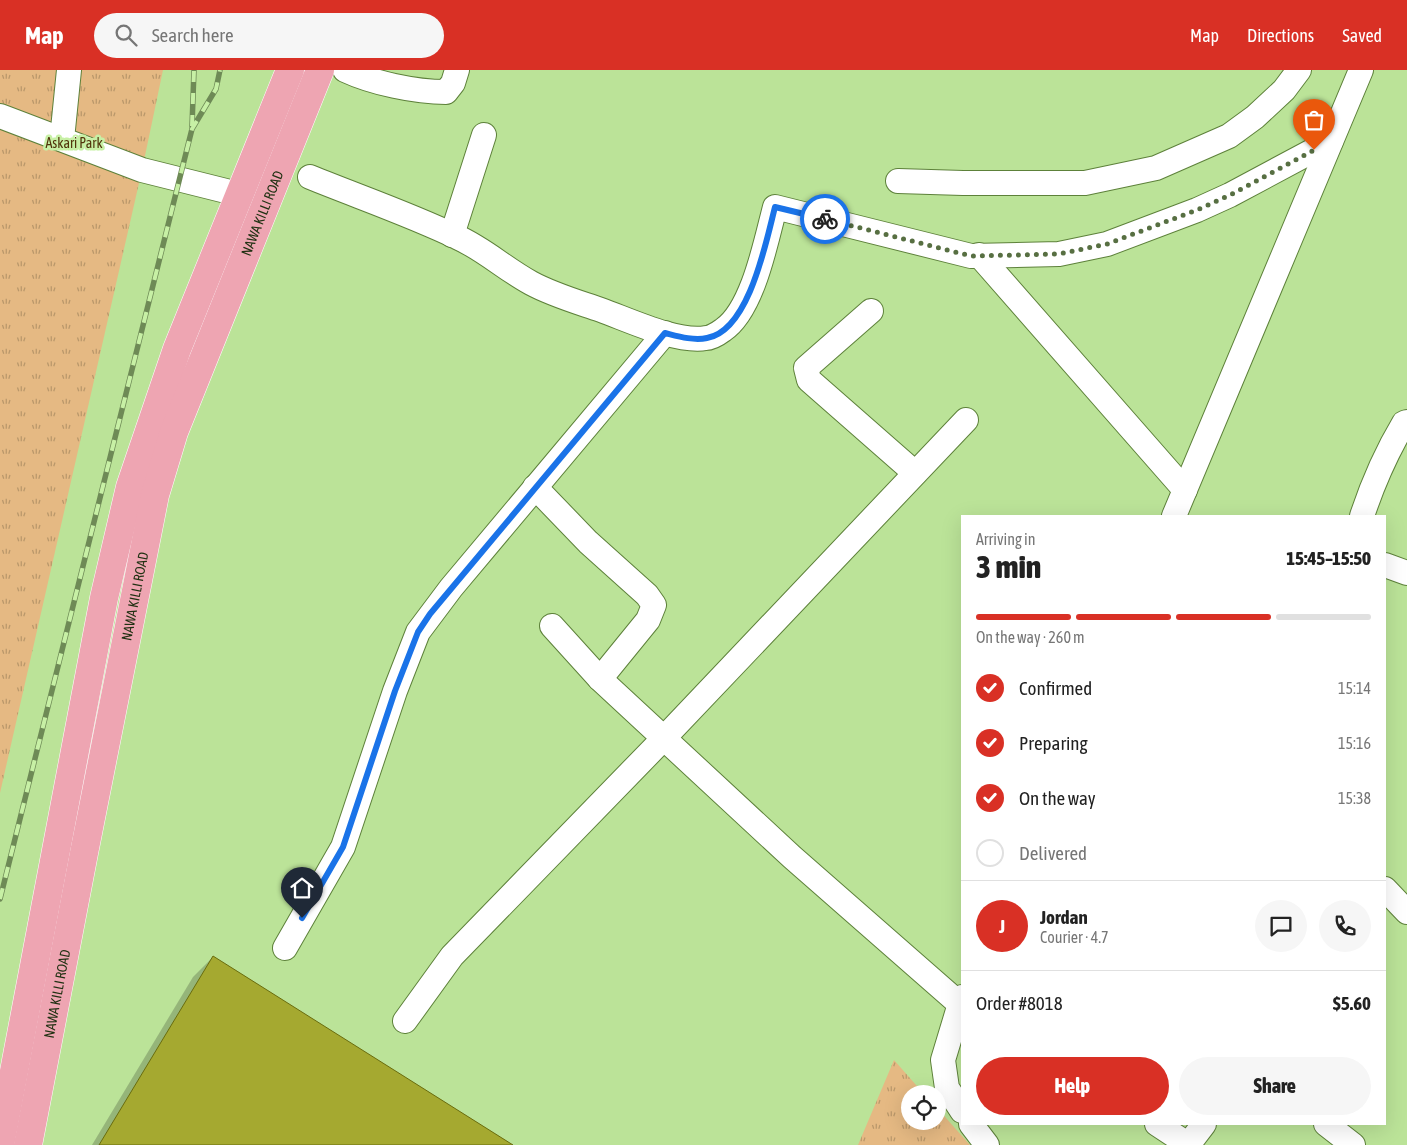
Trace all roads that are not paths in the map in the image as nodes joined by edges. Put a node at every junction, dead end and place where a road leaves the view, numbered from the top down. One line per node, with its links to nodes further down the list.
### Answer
1 (69, 70): 11 (street)
2 (290, 70): 15 (main road, NAWA KILLI ROAD)
3 (320, 70): 44 (main road, NAWA KILLI ROAD)
4 (345, 70): 8 (street)
5 (457, 70): 8 (street)
6 (1299, 70): 14 (street)
7 (1361, 70): 12 (street)
8 (372, 74)
9 (0, 116): 11 (street)
10 (484, 135): 16 (street)
11 (62, 139): 15 (street)
12 (1331, 141): 17 (street); 24 (street)
13 (310, 177): 16 (street)
14 (898, 181)
15 (238, 194): 43 (main road, NAWA KILLI ROAD)
16 (452, 235): 19 (street)
17 (979, 255): 19 (street); 24 (street)
18 (871, 311): 22 (street)
19 (665, 333): 23 (street)
20 (966, 420): 22 (street)
21 (1407, 422): 26 (street)
22 (915, 473): 31 (street)
23 (535, 487): 30 (street); 34 (street)
24 (1185, 490): 25 (street)
25 (1174, 515)
26 (1362, 515)
27 (1386, 564): 28 (street)
28 (1407, 573)
29 (552, 626): 30 (street)
30 (600, 679): 31 (street)
31 (664, 738): 35 (street); 37 (street)
32 (1386, 890): 33 (street)
33 (1407, 912)
34 (285, 948)
35 (961, 1001)
36 (961, 1005): 38 (street)
37 (405, 1021)
38 (961, 1109)
39 (972, 1125): 45 (street)
40 (1159, 1125): 46 (street)
41 (1203, 1125): 46 (street)
42 (1327, 1125): 47 (street)
43 (0, 1145)
44 (28, 1145)
45 (987, 1145)
46 (1189, 1145)
47 (1353, 1145)

